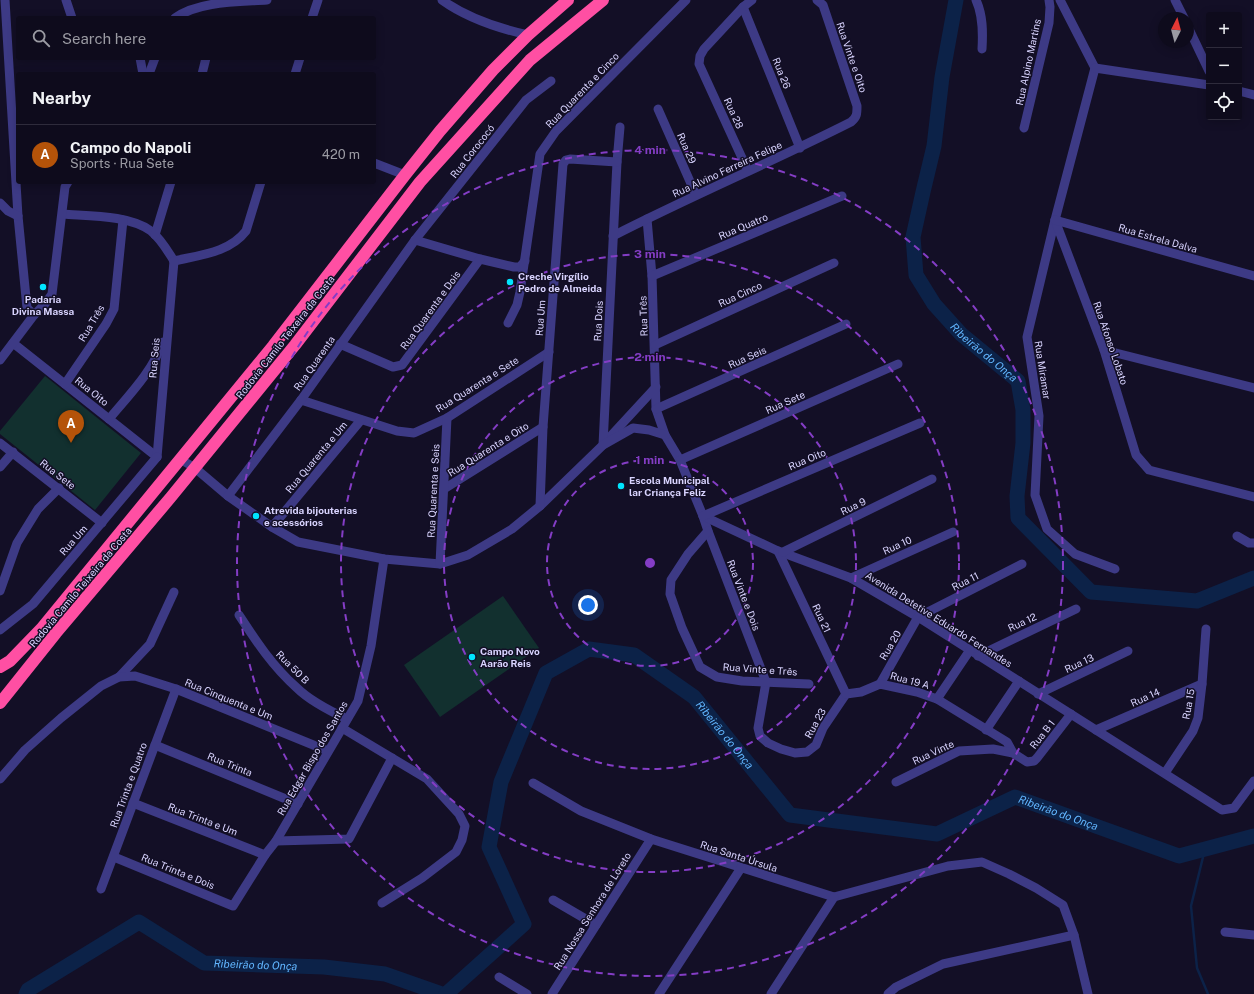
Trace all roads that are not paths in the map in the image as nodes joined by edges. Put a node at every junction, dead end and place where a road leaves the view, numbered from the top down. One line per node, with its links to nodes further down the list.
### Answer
1 (5, 0): 46 (street)
2 (66, 0): 17 (street)
3 (268, 0): 18 (street)
4 (318, 0): 19 (street)
5 (442, 0): 20 (street)
6 (568, 0): 20 (highway, Rodovia Camilo Teixeira da Costa)
7 (603, 0): 97 (highway, Rodovia Camilo Teixeira da Costa)
8 (686, 0): 64 (street, Rua Quarenta e Cinco)
9 (752, 0): 15 (street)
10 (817, 0): 38 (street, Rua Vinte e Oito)
11 (976, 0): 22 (street)
12 (1050, 0): 40 (street, Rua Alpino Martins)
13 (1060, 0): 28 (street)
14 (1175, 0): 16 (street)
15 (743, 7): 41 (street, Rua 26); 44 (street, Rua 28)
16 (1181, 12)
17 (71, 16)
18 (178, 16)
19 (313, 16)
20 (528, 35): 45 (highway, Rodovia Camilo Teixeira da Costa)
21 (1194, 40): 27 (street)
22 (982, 49)
23 (140, 60): 29 (street)
24 (154, 60): 30 (street)
25 (206, 60): 31 (street)
26 (299, 60): 32 (street)
27 (1206, 65)
28 (1095, 68): 34 (street); 58 (street, Rua Miramar)
29 (143, 72)
30 (150, 72)
31 (202, 72)
32 (296, 72)
33 (551, 81): 61 (street, Rua Corococó)
34 (1206, 85)
35 (1242, 92): 36 (street)
36 (1254, 95)
37 (658, 109): 51 (street, Rua 29)
38 (851, 122): 41 (street, Rua Alvino Ferreira Felipe)
39 (620, 127): 42 (street, Rua Dois)
40 (1024, 128)
41 (800, 148): 44 (street, Rua Alvino Ferreira Felipe)
42 (617, 162): 60 (street, Rua Dois); 76 (street, Rua Um)
43 (376, 164): 45 (street)
44 (748, 171): 51 (street, Rua Alvino Ferreira Felipe)
45 (404, 175): 94 (highway, Rodovia Camilo Teixeira da Costa)
46 (16, 183)
47 (16, 184): 55 (street)
48 (67, 184): 54 (street)
49 (170, 184): 59 (street)
50 (260, 184): 63 (street)
51 (696, 195): 56 (street, Rua Alvino Ferreira Felipe)
52 (842, 196): 66 (street, Rua Quatro)
53 (0, 203): 55 (street)
54 (62, 214): 57 (street); 68 (street)
55 (18, 216): 68 (street)
56 (647, 218): 60 (street, Rua Alvino Ferreira Felipe); 66 (street, Rua Três)
57 (123, 220): 59 (street); 79 (street, Rua Três)
58 (1056, 220): 67 (street, Rua Estrela Dalva); 75 (street, Rua Afonso Lobato); 116 (street, Rua Miramar)
59 (155, 235): 63 (street)
60 (613, 236): 91 (street, Rua Dois)
61 (415, 240): 62 (street); 73 (street, Rua Quarenta)
62 (480, 259): 64 (street); 73 (street, Rua Quarenta e Dois)
63 (174, 261): 71 (street, Rua Seis)
64 (525, 262): 69 (street, Rua Quarenta e Cinco)
65 (834, 263): 74 (street, Rua Cinco)
66 (652, 276): 74 (street, Rua Três)
67 (1254, 276)
68 (34, 315): 72 (street)
69 (508, 323)
70 (846, 324): 83 (street, Rua Seis)
71 (167, 333): 85 (street); 93 (street, Rua Seis)
72 (13, 342): 77 (street); 79 (street, Rua Oito)
73 (340, 344): 82 (street, Rua Quarenta)
74 (655, 345): 80 (street, Rua Três)
75 (1104, 350): 81 (street); 102 (street, Rua Afonso Lobato)
76 (549, 352): 84 (street, Rua Quarenta e Sete); 88 (street, Rua Um)
77 (0, 360)
78 (898, 364): 95 (street, Rua Sete)
79 (65, 384): 85 (street, Rua Oito)
80 (656, 387): 83 (street, Rua Três); 91 (street)
81 (1254, 388)
82 (301, 400): 86 (street, Rua Quarenta e Sete); 101 (street, Rua Quarenta)
83 (656, 409): 89 (street, Rua Três)
84 (447, 418): 86 (street, Rua Quarenta e Sete); 100 (street, Rua Quarenta e Seis)
85 (109, 419): 93 (street, Rua Oito)
86 (361, 420): 106 (street, Rua Quarenta e Um)
87 (920, 423): 104 (street, Rua Oito)
88 (544, 427): 100 (street, Rua Quarenta e Oito); 103 (street, Rua Um)
89 (665, 435): 91 (street); 95 (street)
90 (0, 443): 92 (street, Rua Sete)
91 (603, 445): 103 (street)
92 (13, 452): 96 (street); 99 (street, Rua Sete)
93 (157, 457): 105 (street, Rua Um)
94 (180, 459): 97 (street); 128 (highway, Rodovia Camilo Teixeira da Costa)
95 (680, 460): 104 (street)
96 (0, 467)
97 (194, 468): 101 (street); 139 (highway, Rodovia Camilo Teixeira da Costa)
98 (932, 480): 111 (street, Rua 9)
99 (59, 488): 105 (street, Rua Sete); 115 (street)
100 (444, 489): 113 (street, Rua Quarenta e Seis)
101 (228, 496): 106 (street)
102 (1254, 497)
103 (540, 506): 113 (street)
104 (703, 516): 107 (street, Rua Vinte e Dois); 111 (street, Avenida Detetive Eduardo Fernandes)
105 (102, 522): 124 (street, Rua Um)
106 (272, 527): 112 (street)
107 (708, 531): 130 (street, Rua Vinte e Dois); 130 (street, Rua Vinte e Três)
108 (953, 532): 117 (street, Rua 10)
109 (1237, 536): 110 (street)
110 (1254, 543)
111 (780, 551): 117 (street, Avenida Detetive Eduardo Fernandes); 136 (street, Rua 21)
112 (384, 559): 113 (street); 141 (street, Rua Edgar Bispo dos Santos)
113 (440, 564)
114 (1022, 564): 122 (street, Rua 11)
115 (4, 569): 118 (street)
116 (1115, 569)
117 (851, 578): 122 (street, Avenida Detetive Eduardo Fernandes)
118 (0, 591)
119 (174, 592): 129 (street, Rua Cinquenta e Um)
120 (1076, 609): 127 (street, Rua 12)
121 (239, 615): 141 (street, Rua 50 B)
122 (918, 617): 125 (street, Avenida Detetive Eduardo Fernandes); 133 (street, Rua 20)
123 (1206, 629): 134 (street, Rua 15)
124 (0, 630)
125 (970, 650): 127 (street, Avenida Detetive Eduardo Fernandes); 138 (street)
126 (1128, 652): 137 (street, Rua 13)
127 (978, 656): 131 (street, Avenida Detetive Eduardo Fernandes)
128 (0, 667)
129 (119, 677): 135 (street, Rua Cinquenta e Um); 151 (street, Rua Cinquenta e Um)
130 (766, 682): 132 (street, Rua Vinte e Três); 136 (street, Rua 23)
131 (1019, 682): 137 (street, Avenida Detetive Eduardo Fernandes); 143 (street)
132 (809, 684)
133 (880, 684): 136 (street, Rua 19 A); 138 (street, Rua 19 A)
134 (1202, 684): 144 (street, Rua 14); 150 (street, Rua 15)
135 (176, 689): 145 (street, Rua Trinta e Quatro); 146 (street, Rua Cinquenta e Um)
136 (846, 694)
137 (1038, 694): 140 (street, Avenida Detetive Eduardo Fernandes)
138 (937, 699): 143 (street, Rua 19 A)
139 (0, 703)
140 (1070, 714): 144 (street, Avenida Detetive Eduardo Fernandes); 149 (street, Rua B 1)
141 (347, 719): 142 (street, Rua Edgar Bispo dos Santos)
142 (342, 728): 146 (street, Rua Edgar Bispo dos Santos); 148 (street)
143 (986, 730): 147 (street, Rua 19 A)
144 (1096, 730): 150 (street, Avenida Detetive Eduardo Fernandes)
145 (155, 745): 155 (street, Rua Trinta e Quatro); 156 (street, Rua Trinta)
146 (328, 751): 156 (street, Rua Edgar Bispo dos Santos)
147 (1013, 753): 149 (street, Rua Vinte); 153 (street, Rua Vinte)
148 (392, 758): 158 (street); 165 (street)
149 (1027, 762)
150 (1165, 774): 152 (street, Avenida Detetive Eduardo Fernandes)
151 (0, 779)
152 (1254, 781)
153 (896, 782)
154 (533, 783): 157 (street, Rua Santa Úrsula)
155 (133, 803): 159 (street, Rua Trinta e Um); 160 (street, Rua Trinta e Quatro)
156 (298, 804): 158 (street, Rua Edgar Bispo dos Santos)
157 (651, 839): 161 (street, Rua Santa Úrsula); 167 (street, Rua Nossa Senhora de Loreto)
158 (276, 841): 159 (street, Rua Edgar Bispo dos Santos)
159 (265, 855): 166 (street, Rua Edgar Bispo dos Santos)
160 (114, 857): 162 (street, Rua Trinta e Quatro); 166 (street, Rua Trinta e Dois)
161 (741, 868): 163 (street, Rua Santa Úrsula); 174 (street)
162 (101, 889)
163 (834, 897): 169 (street); 175 (street)
164 (553, 900): 167 (street)
165 (382, 904)
166 (233, 906)
167 (596, 925): 173 (street, Rua Nossa Senhora de Loreto)
168 (1225, 932): 170 (street)
169 (1074, 935): 176 (street); 177 (street)
170 (1254, 935)
171 (499, 977): 172 (street)
172 (527, 994)
173 (552, 994)
174 (659, 994)
175 (771, 994)
176 (888, 994)
177 (1088, 994)

